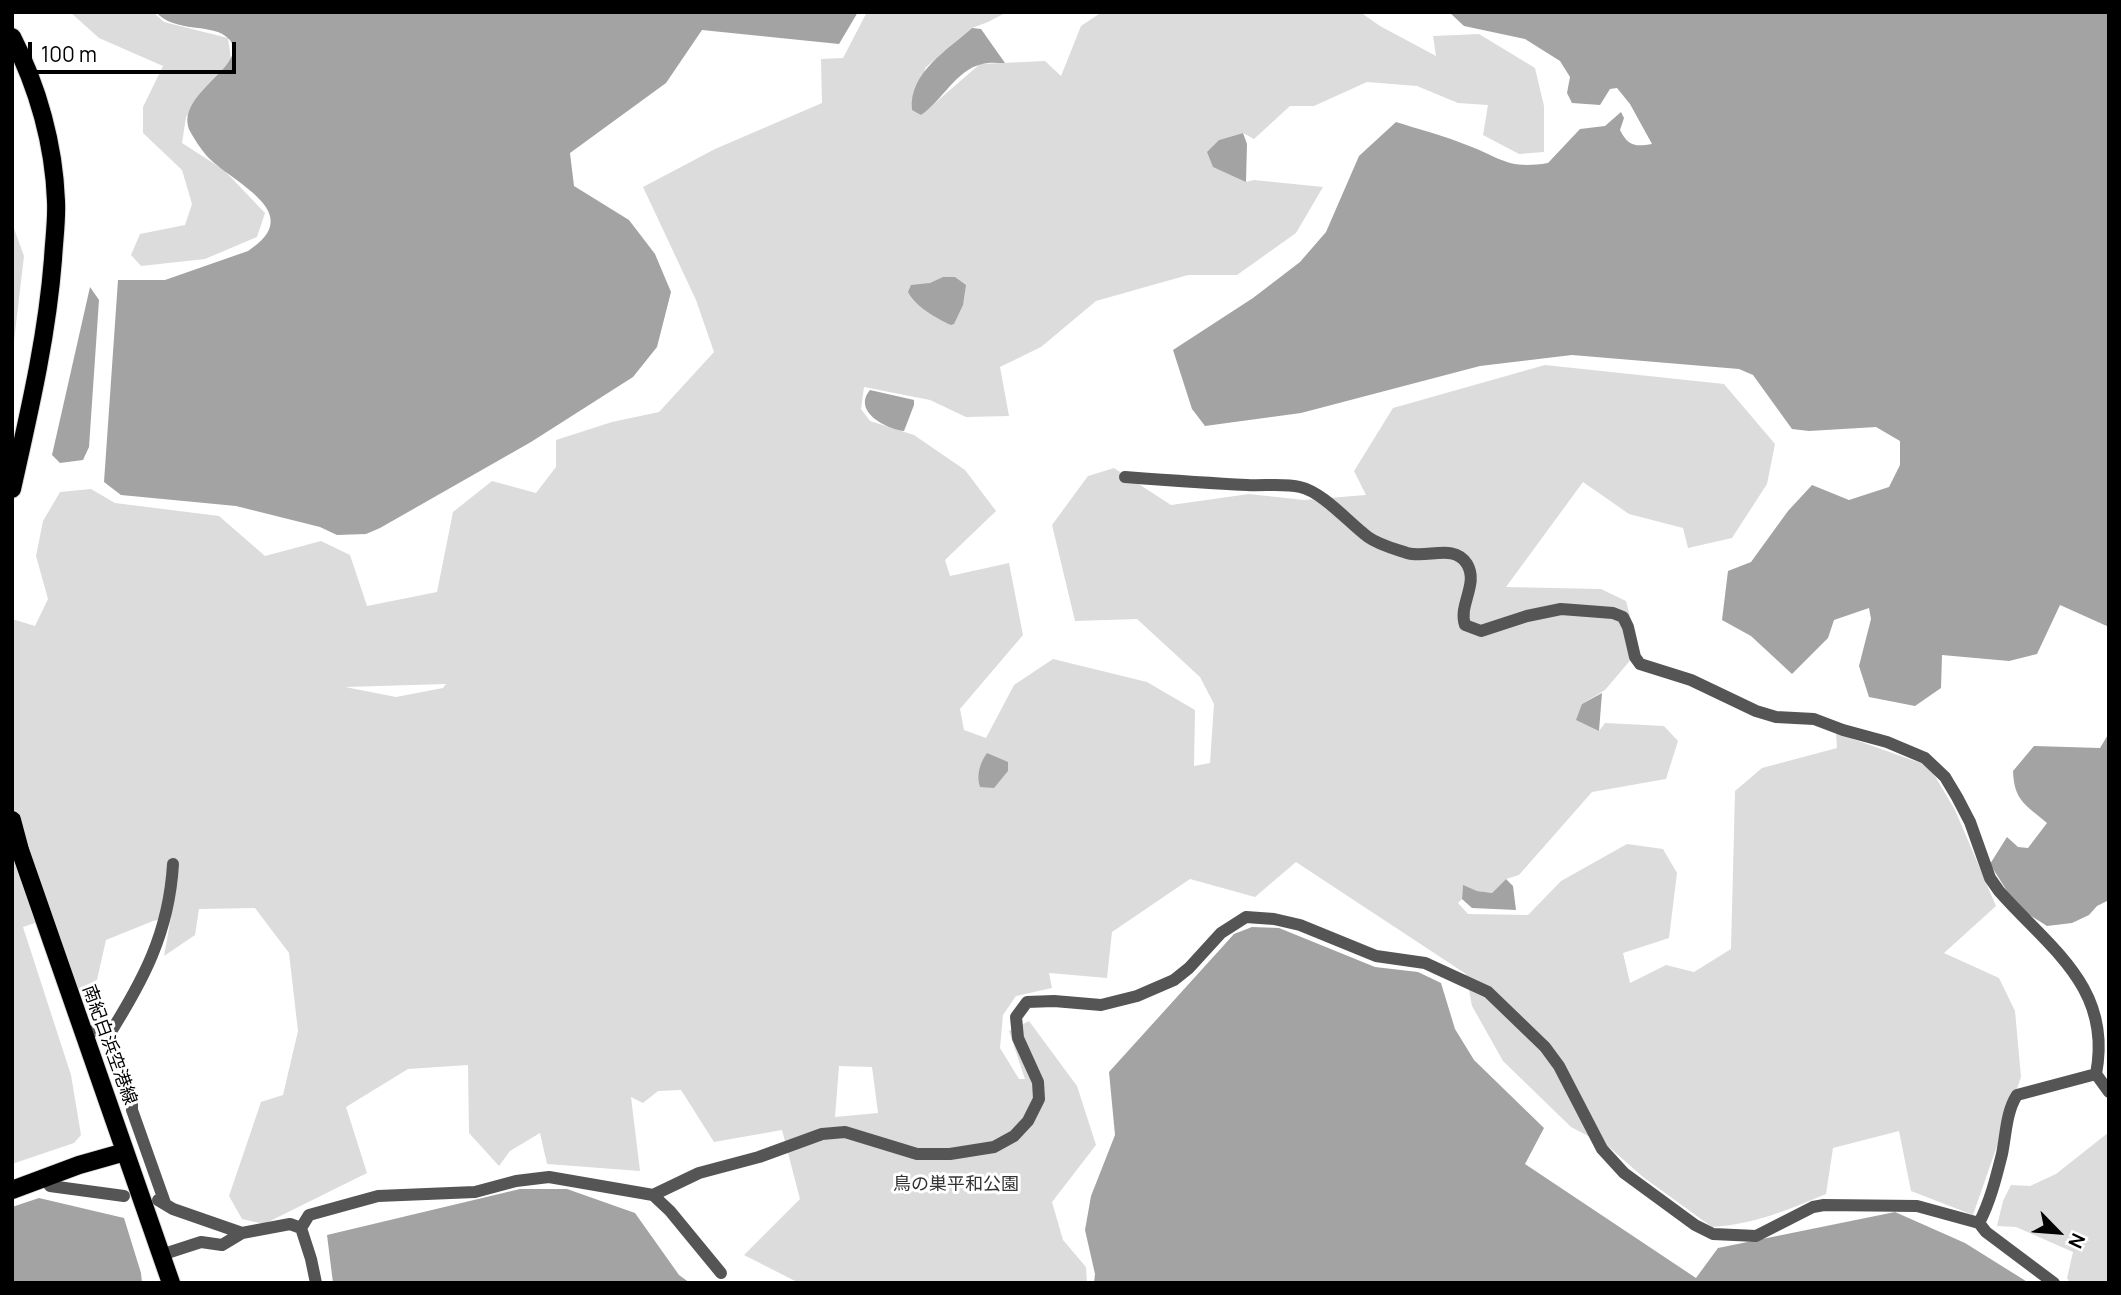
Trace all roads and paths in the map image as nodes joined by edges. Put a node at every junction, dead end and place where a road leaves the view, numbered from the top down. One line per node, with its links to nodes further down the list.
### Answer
1 (12, 37): 3 (main road)
2 (1125, 477): 8 (street)
3 (12, 489)
4 (12, 820): 6 (main road, 南紀白浜空港線)
5 (173, 864): 7 (street)
6 (83, 1035): 7 (street); 10 (main road, 南紀白浜空港線)
7 (107, 1038): 17 (street)
8 (2096, 1074): 9 (street); 15 (street)
9 (2109, 1092)
10 (125, 1152): 11 (main road); 18 (main road, 南紀白浜空港線)
11 (46, 1179): 12 (main road); 14 (street)
12 (12, 1190)
13 (653, 1195): 15 (street); 16 (street); 19 (street)
14 (124, 1196)
15 (1979, 1223): 22 (street)
16 (301, 1228): 17 (street); 21 (street)
17 (242, 1233): 18 (street)
18 (161, 1255): 20 (main road, 南紀白浜空港線)
19 (720, 1273)
20 (171, 1283)
21 (316, 1283)
22 (2054, 1283)

